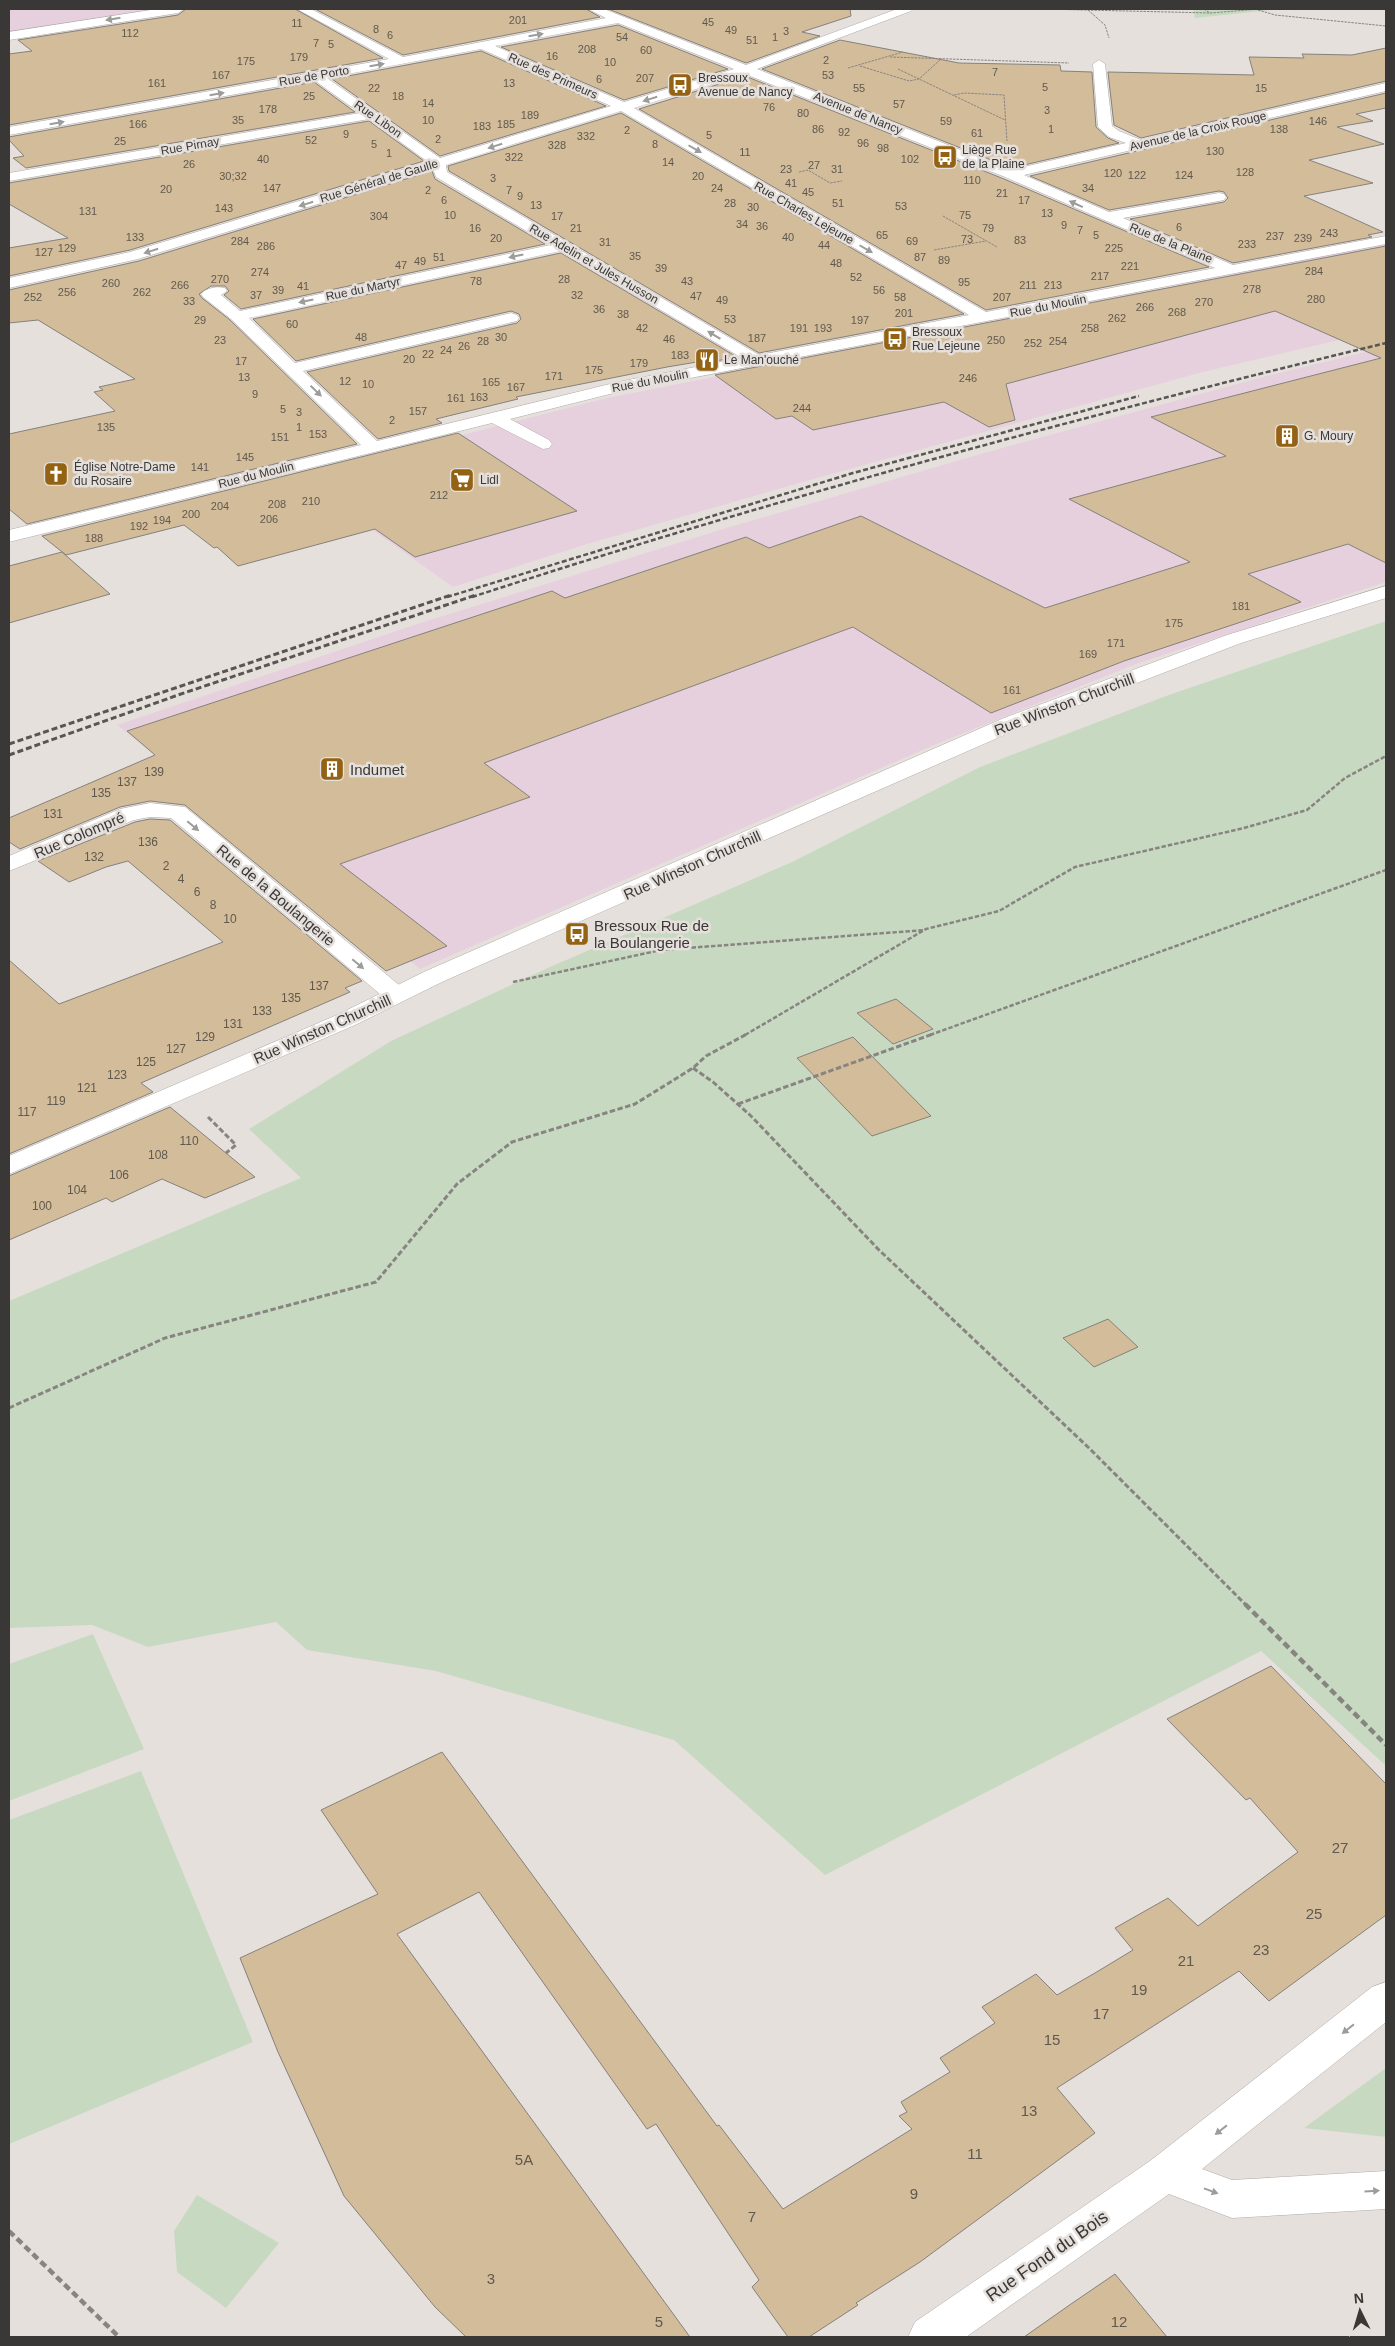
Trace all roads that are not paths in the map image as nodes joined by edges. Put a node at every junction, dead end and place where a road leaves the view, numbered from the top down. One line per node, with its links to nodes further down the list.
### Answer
1 (178, 9): 6 (street, one-way to 6)
2 (303, 9): 8 (street)
3 (594, 9): 5 (street, Avenue de Nancy)
4 (907, 9): 10 (street, Rue Général de Gaulle)
5 (619, 19): 7 (street, Rue de Porto, one-way to 5); 10 (street, Avenue de Nancy)
6 (9, 36)
7 (482, 45): 8 (street, Rue de Porto); 13 (street, Rue des Primeurs)
8 (400, 60): 11 (street, Rue de Porto, one-way to 8)
9 (1099, 64): 16 (street)
10 (747, 69): 13 (street, Rue Général de Gaulle, one-way to 13); 18 (street, Avenue de Nancy)
11 (316, 76): 14 (street, Rue Libon); 15 (street, Rue de Porto, one-way to 11)
12 (1386, 87): 16 (street, Avenue de la Croix Rouge)
13 (623, 107): 17 (street, Rue Général de Gaulle, one-way to 17); 29 (street, Rue Charles Lejeune, one-way to 29)
14 (371, 115): 17 (street, Rue Libon); 19 (street, Rue Pirnay)
15 (9, 131)
16 (1140, 144): 18 (street, Avenue de la Croix Rouge)
17 (438, 163): 23 (street, Rue Adelin et Jules Husson); 25 (street, Rue Général de Gaulle, one-way to 25)
18 (1010, 174): 21 (street, Rue de la Plaine, one-way to 18)
19 (9, 177)
20 (1219, 197): 21 (street, Rue de la Plaine)
21 (1107, 218): 24 (street, Rue de la Plaine)
22 (1386, 240): 24 (street, Rue du Moulin)
23 (564, 246): 27 (street, Rue du Martyr, one-way to 27); 30 (street, Rue Adelin et Jules Husson, one-way to 23)
24 (1234, 270): 29 (street, Rue du Moulin)
25 (9, 283)
26 (218, 291): 27 (street)
27 (237, 316): 31 (street)
28 (511, 318): 31 (street)
29 (985, 318): 30 (street, Rue du Moulin)
30 (756, 360): 32 (street, Rue du Moulin)
31 (293, 368): 34 (street, one-way to 34)
32 (494, 417): 33 (street); 34 (street, Rue du Moulin)
33 (543, 444)
34 (372, 446): 35 (street, Rue du Moulin)
35 (9, 536)
36 (1386, 592): 39 (street, Rue Winston Churchill)
37 (150, 810): 38 (street, Rue Colompré); 39 (street, Rue de la Boulangerie, one-way to 39)
38 (9, 864)
39 (396, 996): 40 (street, Rue Winston Churchill)
40 (9, 1166)
41 (1386, 1999): 42 (street, Rue Fond du Bois, one-way to 42)
42 (1165, 2174): 43 (street, one-way to 43); 44 (street, Rue Fond du Bois)
43 (1386, 2190)
44 (930, 2337)

